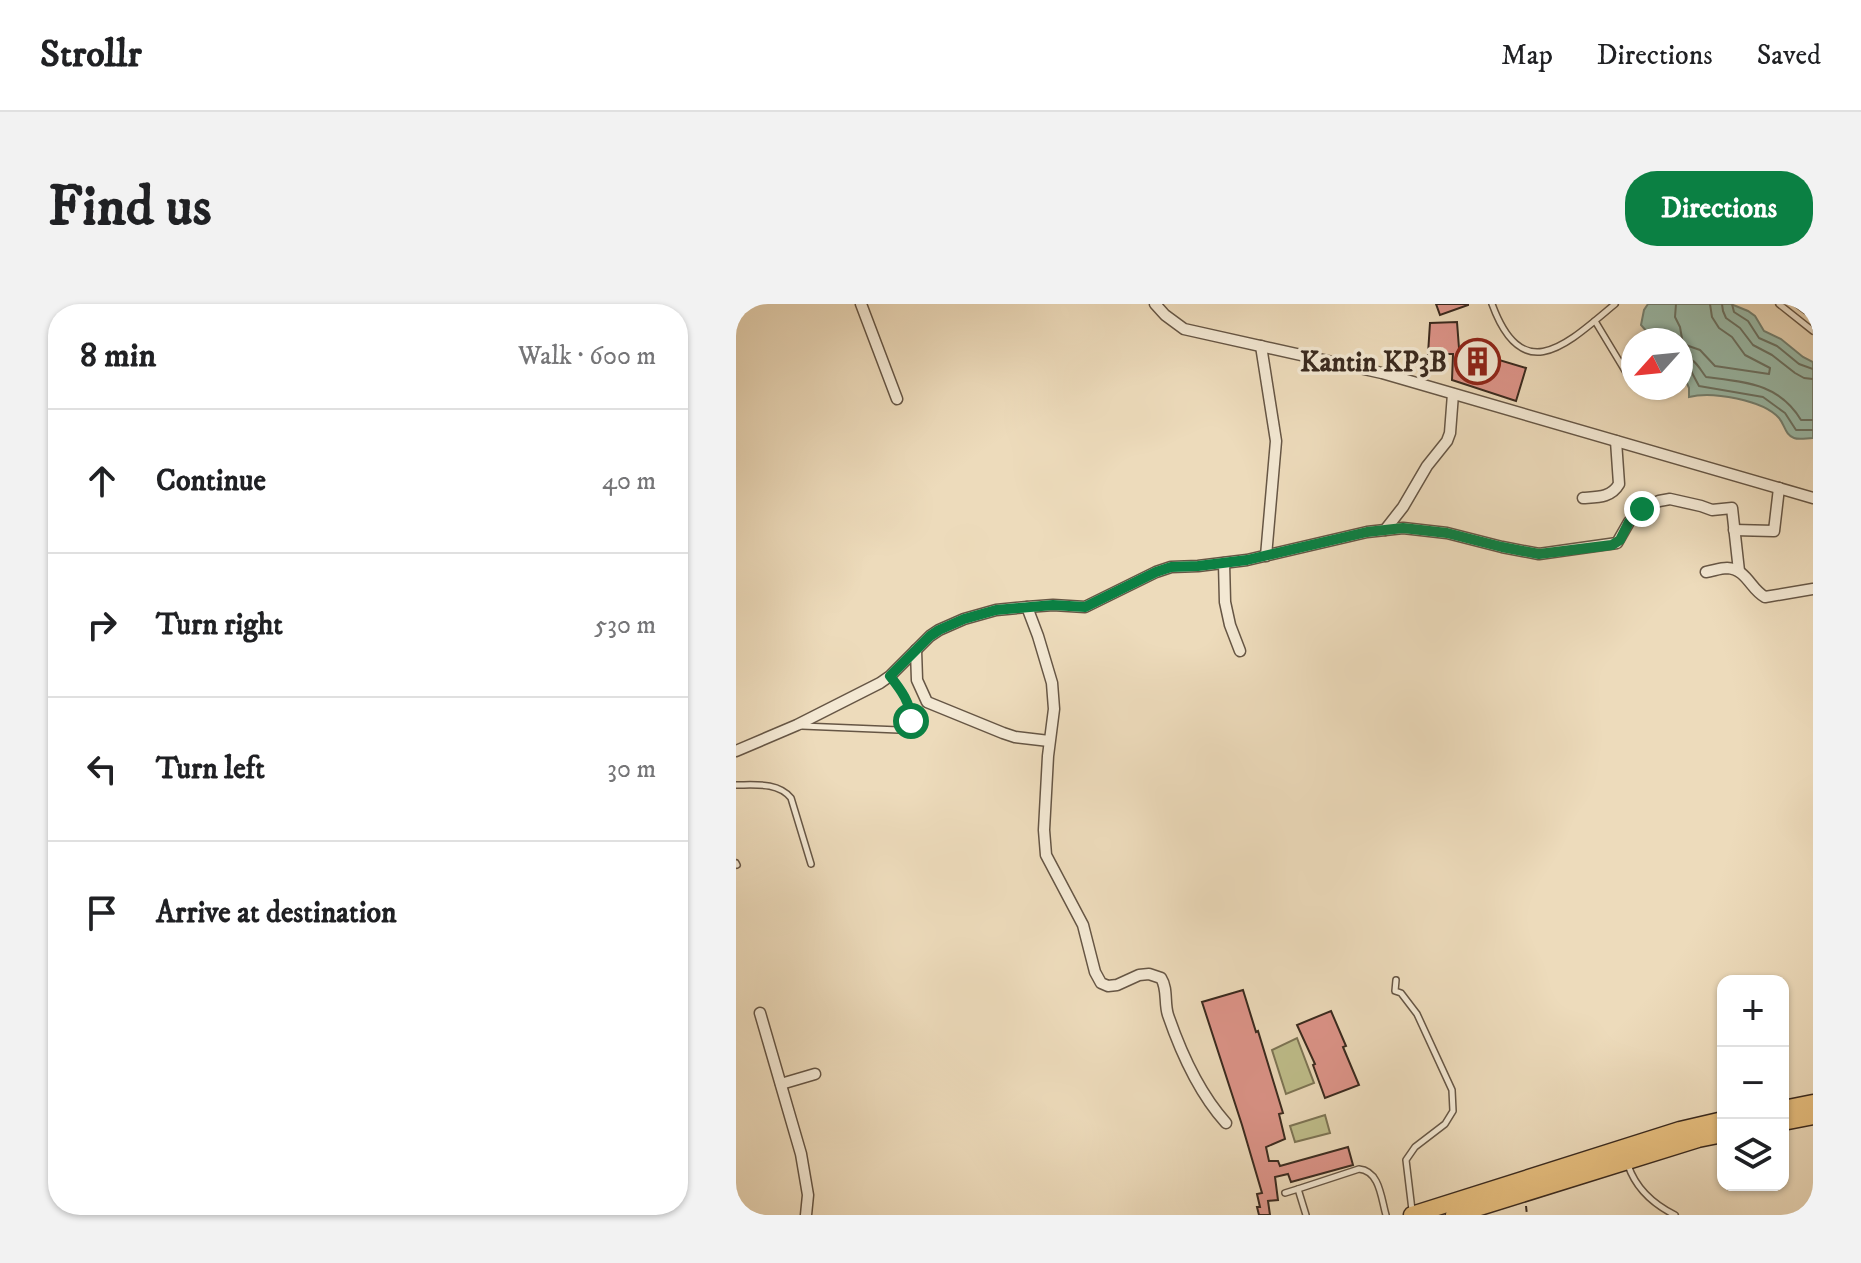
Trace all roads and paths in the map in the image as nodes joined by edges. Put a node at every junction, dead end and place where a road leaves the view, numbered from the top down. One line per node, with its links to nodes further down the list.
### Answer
1 (861, 304): 14 (street)
2 (1155, 304): 11 (street)
3 (1492, 304): 9 (lane)
4 (1615, 304): 7 (lane)
5 (1779, 304): 10 (lane)
6 (1797, 304): 8 (lane)
7 (1608, 306): 9 (lane)
8 (1813, 316)
9 (1595, 321): 12 (lane)
10 (1813, 331)
11 (1261, 346): 13 (street); 21 (street)
12 (1621, 364)
13 (1453, 394): 15 (street); 19 (street)
14 (897, 399)
15 (1616, 441): 16 (street); 17 (street)
16 (1779, 488): 18 (street); 20 (street)
17 (1583, 498)
18 (1813, 498)
19 (1385, 530): 20 (street); 21 (street)
20 (1734, 530): 23 (street)
21 (1266, 556): 22 (street)
22 (1224, 563): 26 (street); 28 (street)
23 (1739, 571): 24 (street); 25 (street)
24 (1706, 572)
25 (1813, 589)
26 (1027, 607): 27 (street); 31 (street)
27 (916, 650): 29 (street); 31 (street)
28 (1240, 651)
29 (890, 676): 30 (street); 30 (lane)
30 (797, 725): 32 (street)
31 (1049, 741): 44 (street)
32 (736, 751)
33 (736, 785): 34 (lane)
34 (811, 864)
35 (1396, 980): 53 (lane)
36 (760, 1013): 38 (street)
37 (815, 1074): 38 (street)
38 (781, 1084): 50 (street)
39 (1813, 1103): 40 (highway)
40 (1789, 1108)
41 (1813, 1116): 43 (highway)
42 (1717, 1121): 49 (highway)
43 (1789, 1121)
44 (1226, 1123)
45 (1717, 1135): 46 (highway)
46 (1627, 1161): 49 (highway); 55 (lane)
47 (1298, 1189): 48 (lane); 51 (lane); 52 (lane)
48 (1285, 1193)
49 (1472, 1207): 53 (highway); 54 (highway)
50 (806, 1215)
51 (1306, 1215)
52 (1386, 1215)
53 (1412, 1215)
54 (1454, 1215)
55 (1675, 1215)

